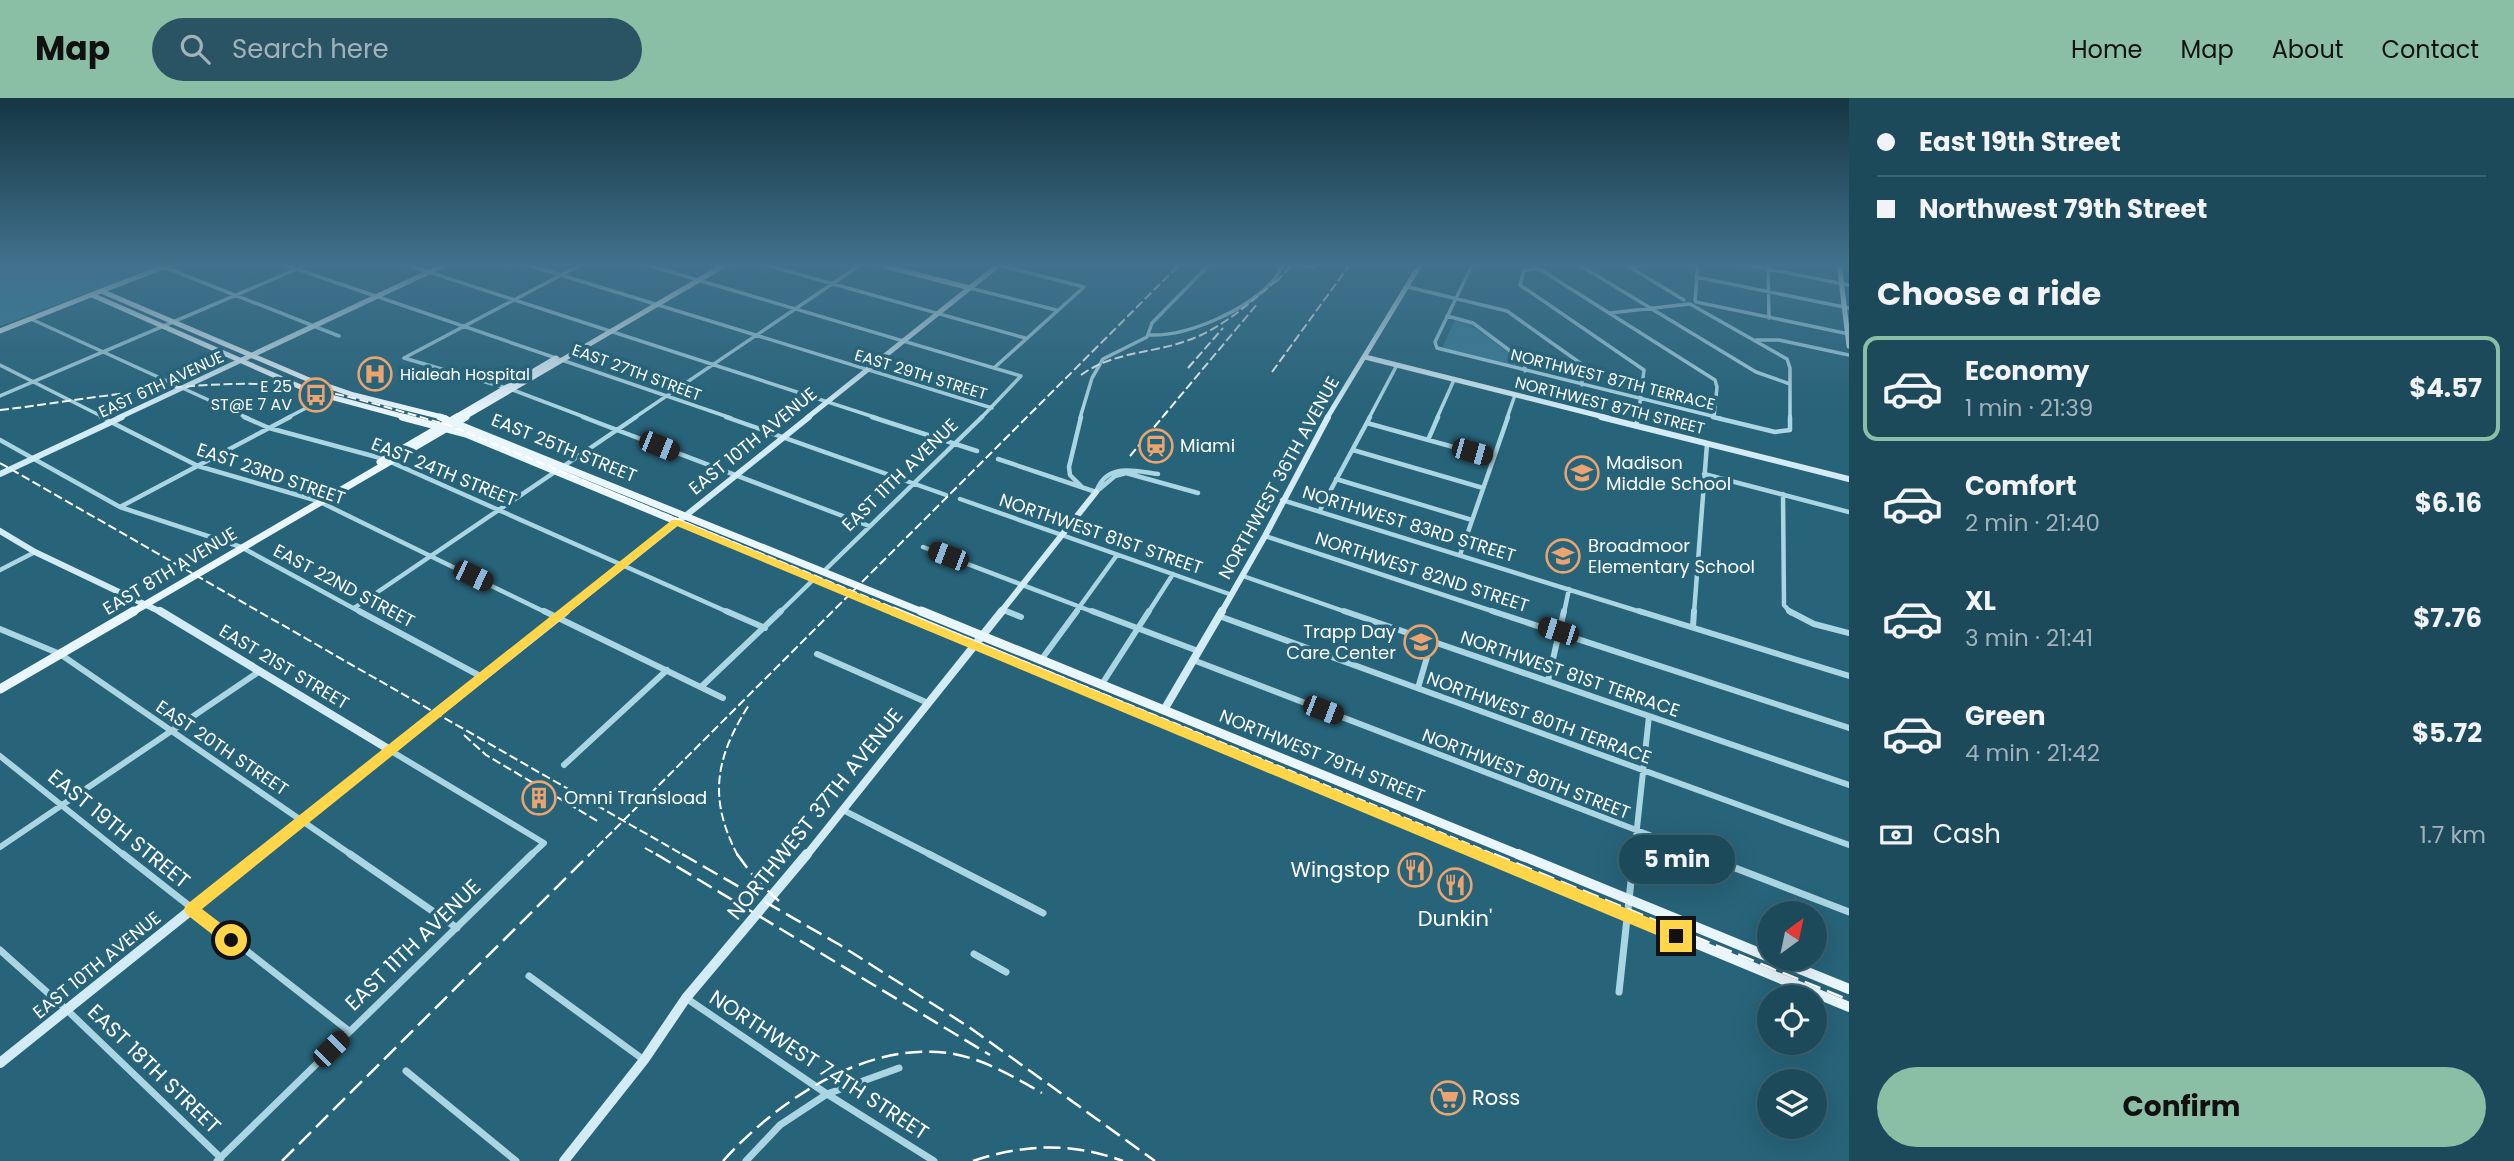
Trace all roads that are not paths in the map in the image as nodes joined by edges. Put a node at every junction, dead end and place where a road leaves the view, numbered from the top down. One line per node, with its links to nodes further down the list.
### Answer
1 (47, 313): 31 (main road)
2 (133, 313): 34 (main road, NORTHWEST 79TH STREET)
3 (150, 313): 32 (main road, EAST 25TH STREET)
4 (194, 313): 32 (street)
5 (280, 313): 35 (street)
6 (342, 313): 35 (street, EAST 6TH AVENUE)
7 (427, 313): 33 (street, EAST 27TH STREET)
8 (488, 313): 33 (street)
9 (558, 313): 36 (street)
10 (638, 313): 36 (main road, EAST 8TH AVENUE)
11 (685, 313): 39 (street, EAST 29TH STREET)
12 (788, 313): 39 (street)
13 (811, 313): 43 (street)
14 (938, 313): 42 (street); 43 (street, EAST 10TH AVENUE)
15 (1053, 313): 42 (street)
16 (1162, 313): 40 (street)
17 (1225, 313): 40 (street)
18 (1392, 313): 50 (street, NORTHWEST 36TH AVENUE)
19 (1449, 313): 29 (street)
20 (1509, 313): 63 (street)
21 (1561, 313): 53 (street)
22 (1610, 313): 23 (street); 60 (street)
23 (1613, 313)
24 (1658, 313): 64 (street)
25 (1708, 313): 44 (street)
26 (1745, 313): 30 (street)
27 (1769, 313): 30 (street)
28 (1847, 313): 38 (street)
29 (1447, 316): 45 (street); 59 (street)
30 (1769, 318): 38 (street)
31 (31, 319): 37 (main road); 47 (street, EAST 24TH STREET)
32 (172, 322): 34 (street); 48 (main road, EAST 25TH STREET)
33 (465, 325): 51 (street, EAST 27TH STREET); 66 (street)
34 (164, 326): 47 (street); 52 (main road, NORTHWEST 79TH STREET)
35 (313, 326): 41 (street); 48 (street, EAST 6TH AVENUE)
36 (610, 329): 51 (main road, EAST 8TH AVENUE); 54 (street)
37 (0, 331)
38 (1848, 334): 46 (street)
39 (755, 335): 54 (street); 58 (street, EAST 29TH STREET)
40 (1148, 335): 104 (street)
41 (339, 336)
42 (1025, 338): 57 (street)
43 (904, 340): 57 (street); 58 (street, EAST 10TH AVENUE)
44 (1756, 340): 49 (street); 64 (street)
45 (1435, 346): 59 (street, NORTHWEST 87TH TERRACE)
46 (1849, 346)
47 (103, 352): 62 (street); 65 (street, EAST 24TH STREET)
48 (250, 355): 52 (street, EAST 6TH AVENUE); 76 (main road, EAST 25TH STREET)
49 (1849, 355)
50 (1365, 356): 56 (street, NORTHWEST 87TH STREET); 111 (street, NORTHWEST 36TH AVENUE)
51 (561, 358): 66 (main road, EAST 8TH AVENUE); 67 (street, EAST 27TH STREET)
52 (242, 359): 65 (street, EAST 6TH AVENUE); 70 (main road, NORTHWEST 79TH STREET)
53 (1635, 363): 71 (street)
54 (713, 364): 67 (street); 72 (street)
55 (0, 365): 62 (street, EAST 23RD STREET)
56 (1397, 365): 61 (street, NORTHWEST 87TH STREET); 77 (street)
57 (995, 366): 73 (street, EAST 11TH AVENUE)
58 (867, 370): 72 (street, EAST 10TH AVENUE); 73 (street, EAST 29TH STREET)
59 (1525, 371): 63 (street, NORTHWEST 87TH TERRACE)
60 (1703, 373): 74 (street)
61 (1454, 380): 68 (street, NORTHWEST 87TH STREET); 85 (street)
62 (33, 382): 69 (street); 75 (street, EAST 23RD STREET)
63 (1582, 384): 71 (street, NORTHWEST 87TH TERRACE)
64 (1790, 384): 82 (street)
65 (181, 388): 75 (street, EAST 6TH AVENUE); 80 (street, EAST 24TH STREET)
66 (509, 389): 76 (main road, EAST 8TH AVENUE); 81 (street)
67 (666, 395): 81 (street); 83 (street, EAST 27TH STREET)
68 (1515, 395): 78 (street, NORTHWEST 87TH STREET); 91 (street)
69 (0, 396)
70 (328, 396): 79 (main road, NORTHWEST 79TH STREET); 80 (street)
71 (1642, 399): 74 (street, NORTHWEST 87TH TERRACE); 78 (street)
72 (827, 402): 83 (street, EAST 10TH AVENUE); 86 (street)
73 (992, 408): 86 (street, EAST 11TH AVENUE)
74 (1714, 417): 82 (street, NORTHWEST 87TH TERRACE)
75 (111, 421): 90 (street, EAST 6TH AVENUE); 95 (street, EAST 23RD STREET)
76 (455, 421): 79 (main road, EAST 8TH AVENUE); 94 (main road, EAST 25TH STREET)
77 (1367, 423): 85 (street); 88 (street)
78 (1636, 426): 87 (street, NORTHWEST 87TH STREET)
79 (445, 427): 93 (main road, EAST 8TH AVENUE); 96 (main road, NORTHWEST 79TH STREET)
80 (269, 428): 93 (street, EAST 24TH STREET); 95 (street)
81 (617, 429): 94 (street); 100 (street)
82 (1786, 433)
83 (782, 437): 100 (street, EAST 10TH AVENUE); 103 (street, EAST 27TH STREET)
84 (0, 439): 90 (street, EAST 22ND STREET)
85 (1428, 440): 91 (street)
86 (954, 444): 89 (street); 103 (street, EAST 11TH AVENUE)
87 (1707, 444): 99 (street); 102 (street, NORTHWEST 87TH STREET)
88 (1353, 450): 101 (street); 105 (street)
89 (977, 451)
90 (33, 458): 97 (street, EAST 6TH AVENUE); 113 (street, EAST 22ND STREET)
91 (1493, 458): 105 (street)
92 (998, 459): 104 (street)
93 (387, 461): 112 (main road, EAST 8TH AVENUE); 114 (street, EAST 24TH STREET)
94 (565, 465): 96 (street); 117 (main road, EAST 25TH STREET)
95 (198, 466): 112 (street, EAST 23RD STREET); 113 (street)
96 (555, 472): 114 (street); 119 (main road, NORTHWEST 79TH STREET)
97 (0, 474)
98 (1158, 474): 106 (street, NORTHWEST 37TH AVENUE)
99 (1704, 474): 108 (street); 149 (street)
100 (735, 476): 117 (street, EAST 10TH AVENUE); 120 (street)
101 (1336, 479): 115 (street); 118 (street)
102 (1849, 479)
103 (912, 483): 109 (street, EAST 27TH STREET); 120 (street, EAST 11TH AVENUE)
104 (1082, 487): 106 (street)
105 (1483, 488): 118 (street)
106 (1096, 492): 107 (street, NORTHWEST 37TH AVENUE); 122 (street, NORTHWEST 37TH AVENUE)
107 (1198, 493)
108 (1783, 494): 116 (street); 154 (street)
109 (946, 495)
110 (960, 499): 122 (street, NORTHWEST 81ST STREET)
111 (1282, 500): 115 (street, NORTHWEST 83RD STREET); 123 (street, NORTHWEST 36TH AVENUE)
112 (318, 501): 124 (main road, EAST 8TH AVENUE); 128 (street, EAST 23RD STREET)
113 (120, 507): 124 (street, EAST 22ND STREET)
114 (500, 509): 128 (street); 132 (street, EAST 24TH STREET)
115 (1320, 510): 130 (street, NORTHWEST 83RD STREET)
116 (1849, 512)
117 (685, 514): 119 (street, EAST 10TH AVENUE); 126 (main road, EAST 25TH STREET)
118 (1472, 520): 130 (street)
119 (676, 522): 131 (main road, NORTHWEST 79TH STREET); 132 (street, EAST 10TH AVENUE)
120 (869, 526): 134 (street, EAST 11TH AVENUE)
121 (0, 531): 127 (street, EAST 21ST STREET)
122 (1062, 535): 129 (street, NORTHWEST 81ST STREET); 138 (street, NORTHWEST 37TH AVENUE)
123 (1265, 536): 136 (street, NORTHWEST 36TH AVENUE); 153 (street, NORTHWEST 82ND STREET)
124 (241, 547): 142 (main road, EAST 8TH AVENUE); 144 (street, EAST 22ND STREET)
125 (923, 547): 138 (street)
126 (768, 548): 131 (main road); 134 (main road, EAST 25TH STREET)
127 (35, 552): 133 (street); 142 (street, EAST 21ST STREET)
128 (431, 555): 144 (street); 146 (street, EAST 23RD STREET)
129 (1117, 555): 135 (street, NORTHWEST 81ST STREET); 143 (street)
130 (1460, 555): 140 (street, NORTHWEST 83RD STREET)
131 (758, 556): 137 (main road, NORTHWEST 79TH STREET)
132 (621, 565): 146 (street, EAST 10TH AVENUE); 150 (street, EAST 24TH STREET)
133 (0, 570)
134 (824, 570): 139 (main road, EAST 25TH STREET)
135 (1173, 574): 141 (street, NORTHWEST 81ST STREET); 152 (street)
136 (1243, 576): 141 (street, NORTHWEST 36TH AVENUE); 156 (street, NORTHWEST 81ST TERRACE)
137 (814, 579): 150 (street); 157 (main road, NORTHWEST 79TH STREET)
138 (1022, 584): 143 (street); 145 (street, NORTHWEST 37TH AVENUE)
139 (862, 586): 155 (main road, NORTHWEST 79TH STREET)
140 (1569, 589): 149 (street, NORTHWEST 83RD STREET); 153 (street)
141 (1232, 594): 147 (street, NORTHWEST 36TH AVENUE)
142 (147, 603): 159 (main road, EAST 8TH AVENUE); 164 (street, EAST 21ST STREET)
143 (1079, 607): 152 (street); 161 (street)
144 (354, 608): 166 (street, EAST 22ND STREET)
145 (1002, 610): 148 (street); 155 (street, NORTHWEST 37TH AVENUE)
146 (557, 616): 163 (street, EAST 23RD STREET); 166 (street, EAST 10TH AVENUE)
147 (1219, 616): 158 (street, NORTHWEST 36TH AVENUE); 170 (street, NORTHWEST 80TH TERRACE)
148 (1021, 617)
149 (1693, 627): 165 (street, NORTHWEST 83RD STREET)
150 (765, 628): 169 (street)
151 (0, 629): 159 (street, EAST 20TH STREET)
152 (1138, 629): 158 (street); 168 (street)
153 (1558, 631): 167 (street); 176 (street, NORTHWEST 82ND STREET)
154 (1849, 633)
155 (982, 636): 157 (street, NORTHWEST 37TH AVENUE); 161 (main road, NORTHWEST 79TH STREET)
156 (1432, 640): 167 (street, NORTHWEST 81ST TERRACE); 170 (street)
157 (973, 646): 173 (street, NORTHWEST 37TH AVENUE); 194 (main road, NORTHWEST 79TH STREET)
158 (1198, 651): 162 (street, NORTHWEST 36TH AVENUE)
159 (60, 654): 171 (main road, EAST 8TH AVENUE); 177 (street, EAST 20TH STREET)
160 (817, 654): 173 (street)
161 (1041, 660): 168 (main road, NORTHWEST 79TH STREET)
162 (1193, 660): 174 (street, NORTHWEST 36TH AVENUE); 186 (street, NORTHWEST 80TH STREET)
163 (667, 670): 169 (street, EAST 23RD STREET); 180 (street)
164 (260, 671): 177 (street); 178 (street, EAST 21ST STREET)
165 (1849, 676)
166 (482, 677): 178 (street, EAST 10TH AVENUE)
167 (1548, 681): 175 (street, NORTHWEST 81ST TERRACE)
168 (1101, 684): 174 (main road, NORTHWEST 79TH STREET)
169 (701, 687): 172 (street, EAST 23RD STREET)
170 (1418, 688): 181 (street, NORTHWEST 80TH TERRACE)
171 (0, 689)
172 (723, 698)
173 (928, 703): 184 (street, NORTHWEST 37TH AVENUE)
174 (1164, 710): 190 (main road, NORTHWEST 79TH STREET)
175 (1649, 716): 181 (street); 182 (street, NORTHWEST 81ST TERRACE)
176 (1849, 728)
177 (171, 731): 183 (street); 185 (street, EAST 20TH STREET)
178 (390, 750): 185 (street, EAST 10TH AVENUE); 187 (street, EAST 21ST STREET)
179 (0, 756): 183 (street, EAST 19TH STREET)
180 (564, 765)
181 (1643, 771): 186 (street); 188 (street, NORTHWEST 80TH TERRACE)
182 (1849, 785)
183 (62, 804): 189 (street); 191 (street, EAST 19TH STREET)
184 (843, 810): 193 (street); 204 (street, NORTHWEST 37TH AVENUE)
185 (303, 820): 191 (street, EAST 10TH AVENUE); 195 (street, EAST 20TH STREET)
186 (1636, 831): 190 (street); 192 (street, NORTHWEST 80TH STREET)
187 (544, 844): 195 (street, EAST 11TH AVENUE)
188 (1849, 845)
189 (0, 847)
190 (1629, 900): 194 (street); 197 (main road, NORTHWEST 79TH STREET)
191 (191, 909): 206 (street, EAST 10TH AVENUE); 207 (street, EAST 19TH STREET)
192 (1849, 912)
193 (1042, 913)
194 (1626, 916): 203 (street); 205 (main road, NORTHWEST 79TH STREET)
195 (457, 928): 207 (street, EAST 11TH AVENUE)
196 (0, 950): 206 (street, EAST 18TH STREET)
197 (1757, 952)
198 (974, 954): 200 (street)
199 (1805, 971): 202 (main road)
200 (1006, 972)
201 (529, 976): 208 (street)
202 (1849, 989)
203 (1619, 992)
204 (686, 998): 208 (street, NORTHWEST 37TH AVENUE); 212 (street, NORTHWEST 74TH STREET)
205 (1849, 1007)
206 (67, 1010): 209 (street, EAST 10TH AVENUE); 213 (street, EAST 18TH STREET)
207 (349, 1031): 213 (street, EAST 11TH AVENUE)
208 (644, 1060): 215 (street, NORTHWEST 37TH AVENUE)
209 (0, 1063)
210 (899, 1068): 212 (street)
211 (407, 1071): 214 (street)
212 (827, 1094): 216 (street); 217 (street, NORTHWEST 74TH STREET)
213 (219, 1159)
214 (516, 1161)
215 (564, 1161)
216 (746, 1161)
217 (934, 1161)

